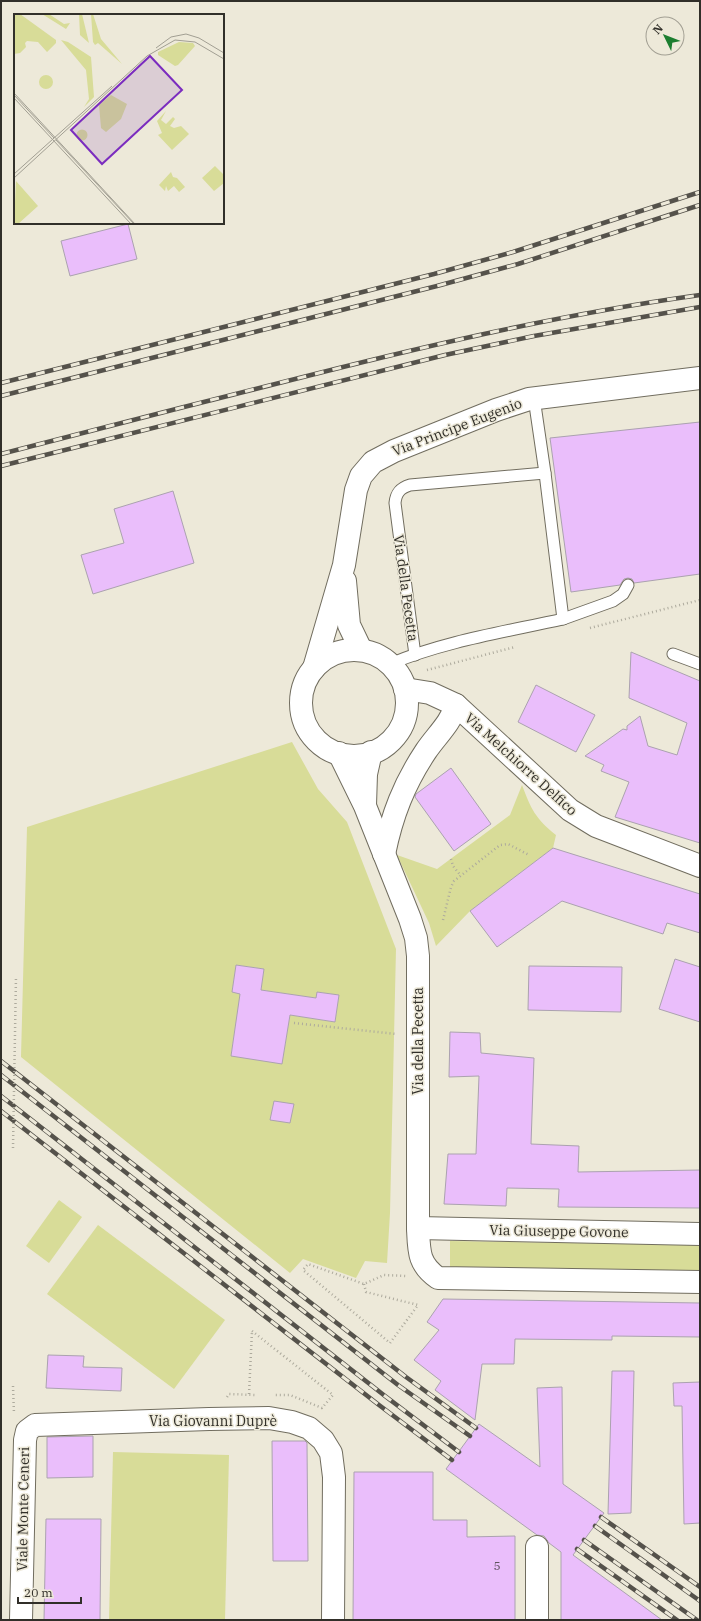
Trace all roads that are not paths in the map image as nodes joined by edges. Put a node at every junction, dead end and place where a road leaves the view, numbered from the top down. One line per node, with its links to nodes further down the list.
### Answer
1 (700, 378): 2 (street, Via Principe Eugenio)
2 (534, 398): 3 (lane); 4 (street, Via Principe Eugenio)
3 (545, 472): 6 (lane); 9 (lane, Via della Pecetta)
4 (344, 565): 7 (street, Via Principe Eugenio); 12 (street, Via Principe Eugenio)
5 (628, 586): 6 (lane)
6 (563, 619): 9 (lane)
7 (361, 650): 10 (street); 12 (street)
8 (673, 654): 11 (lane)
9 (415, 655): 10 (lane, Via della Pecetta)
10 (390, 664): 13 (street)
11 (700, 664)
12 (314, 668): 16 (street)
13 (405, 689): 14 (street, Via Melchiorre Delfico); 15 (street)
14 (456, 705): 18 (street, Via Melchiorre Delfico); 19 (street, Via Melchiorre Delfico)
15 (371, 752): 16 (street); 17 (street, Via della Pecetta)
16 (339, 753): 17 (street, Via della Pecetta)
17 (365, 806): 18 (street, Via della Pecetta)
18 (384, 854): 20 (street, Via della Pecetta)
19 (700, 866)
20 (418, 1228): 21 (street, Via Giuseppe Govone); 22 (street, Via della Pecetta)
21 (700, 1234)
22 (700, 1282)
23 (35, 1425): 25 (street, Viale Monte Ceneri); 26 (street, Via Giovanni Duprè)
24 (537, 1547): 27 (street)
25 (21, 1620)
26 (333, 1620)
27 (537, 1620)

